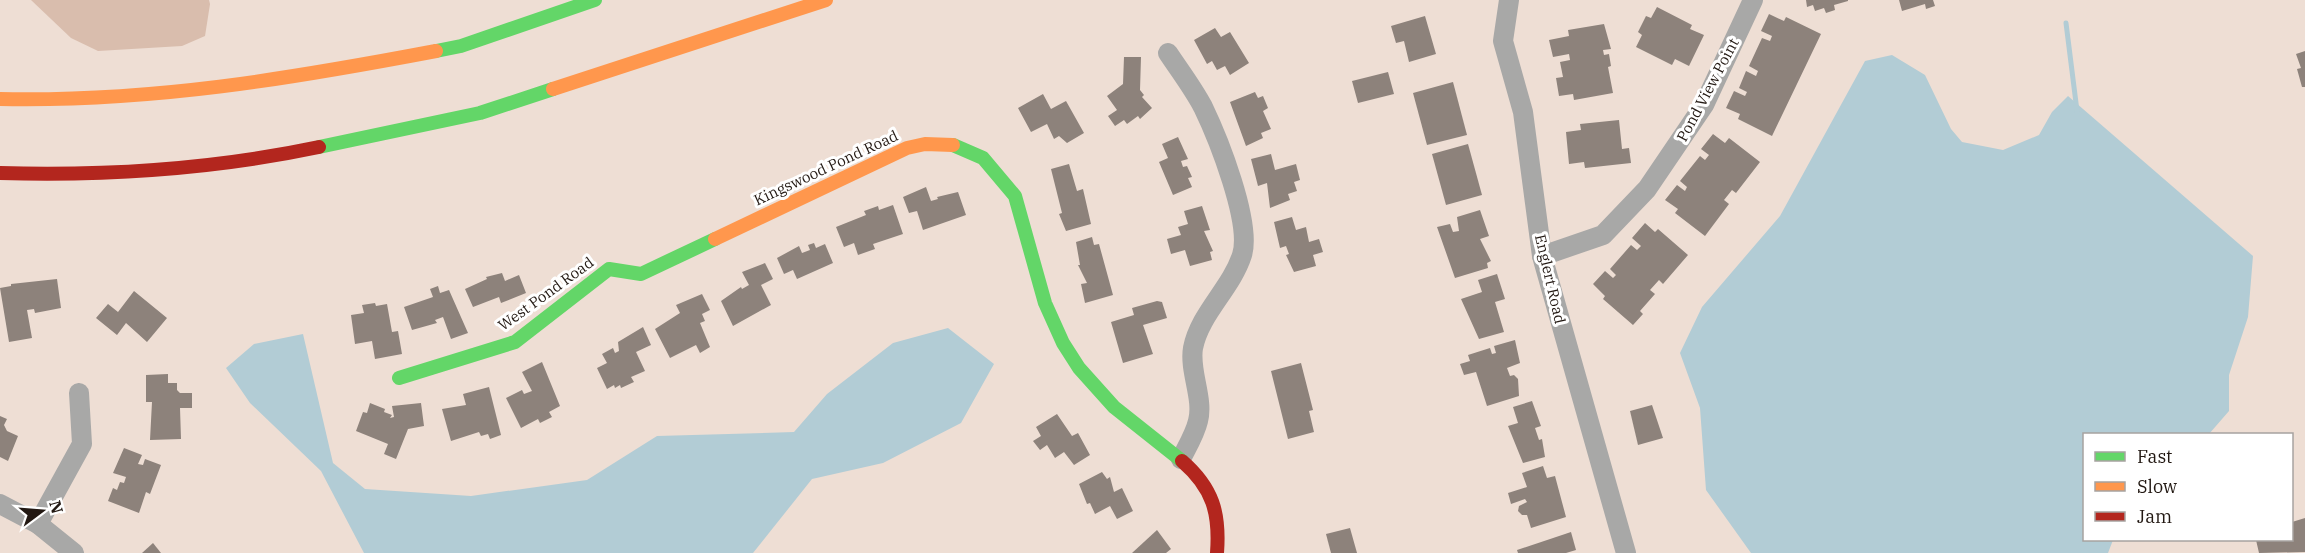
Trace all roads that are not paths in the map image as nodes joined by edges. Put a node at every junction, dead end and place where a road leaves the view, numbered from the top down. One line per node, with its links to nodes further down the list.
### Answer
1 (595, 0): 6 (main road)
2 (826, 0): 7 (main road)
3 (1509, 0): 8 (street, Englert Road)
4 (1753, 0): 8 (street, Pond View Point)
5 (1168, 53): 12 (street)
6 (0, 99)
7 (0, 173)
8 (1542, 256): 17 (street, Englert Road)
9 (609, 268): 10 (main road, West Pond Road); 12 (main road, Kingswood Pond Road)
10 (399, 378)
11 (79, 393): 14 (street)
12 (1181, 459): 16 (main road, Kingswood Pond Road)
13 (0, 504): 14 (street)
14 (38, 524): 15 (street)
15 (74, 553)
16 (1217, 553)
17 (1626, 553)

